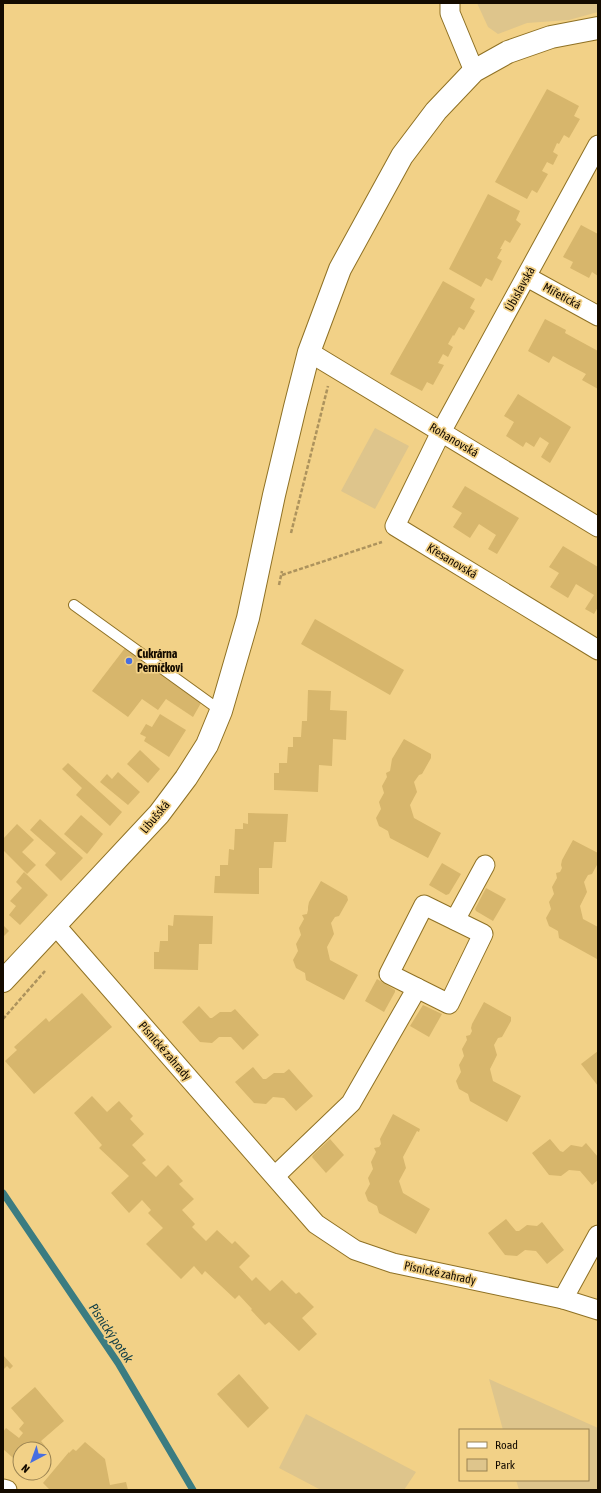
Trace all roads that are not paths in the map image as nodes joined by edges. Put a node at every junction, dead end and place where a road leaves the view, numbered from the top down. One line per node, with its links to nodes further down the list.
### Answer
1 (450, 3): 3 (street)
2 (598, 28): 3 (street, Libušská)
3 (474, 71): 7 (street, Libušská)
4 (598, 145): 5 (street, Úbislavská)
5 (527, 277): 6 (street, Miřetická); 8 (street, Úbislavská)
6 (598, 316)
7 (310, 352): 8 (street, Rohanovská); 12 (street, Libušská)
8 (441, 432): 9 (street, Rohanovská); 11 (street, Křesanovská)
9 (598, 528)
10 (74, 606): 12 (lane)
11 (598, 650)
12 (221, 711): 15 (street, Libušská)
13 (485, 865): 14 (street)
14 (455, 920): 17 (street); 17 (street)
15 (56, 926): 16 (street, Libušská); 18 (street, Písnické zahrady)
16 (3, 981)
17 (417, 988): 18 (street)
18 (274, 1176): 20 (street, Písnické zahrady)
19 (598, 1235): 20 (street)
20 (563, 1299): 21 (street, Písnické zahrady)
21 (598, 1310)
22 (3, 1489): 23 (street)
23 (7, 1490)

